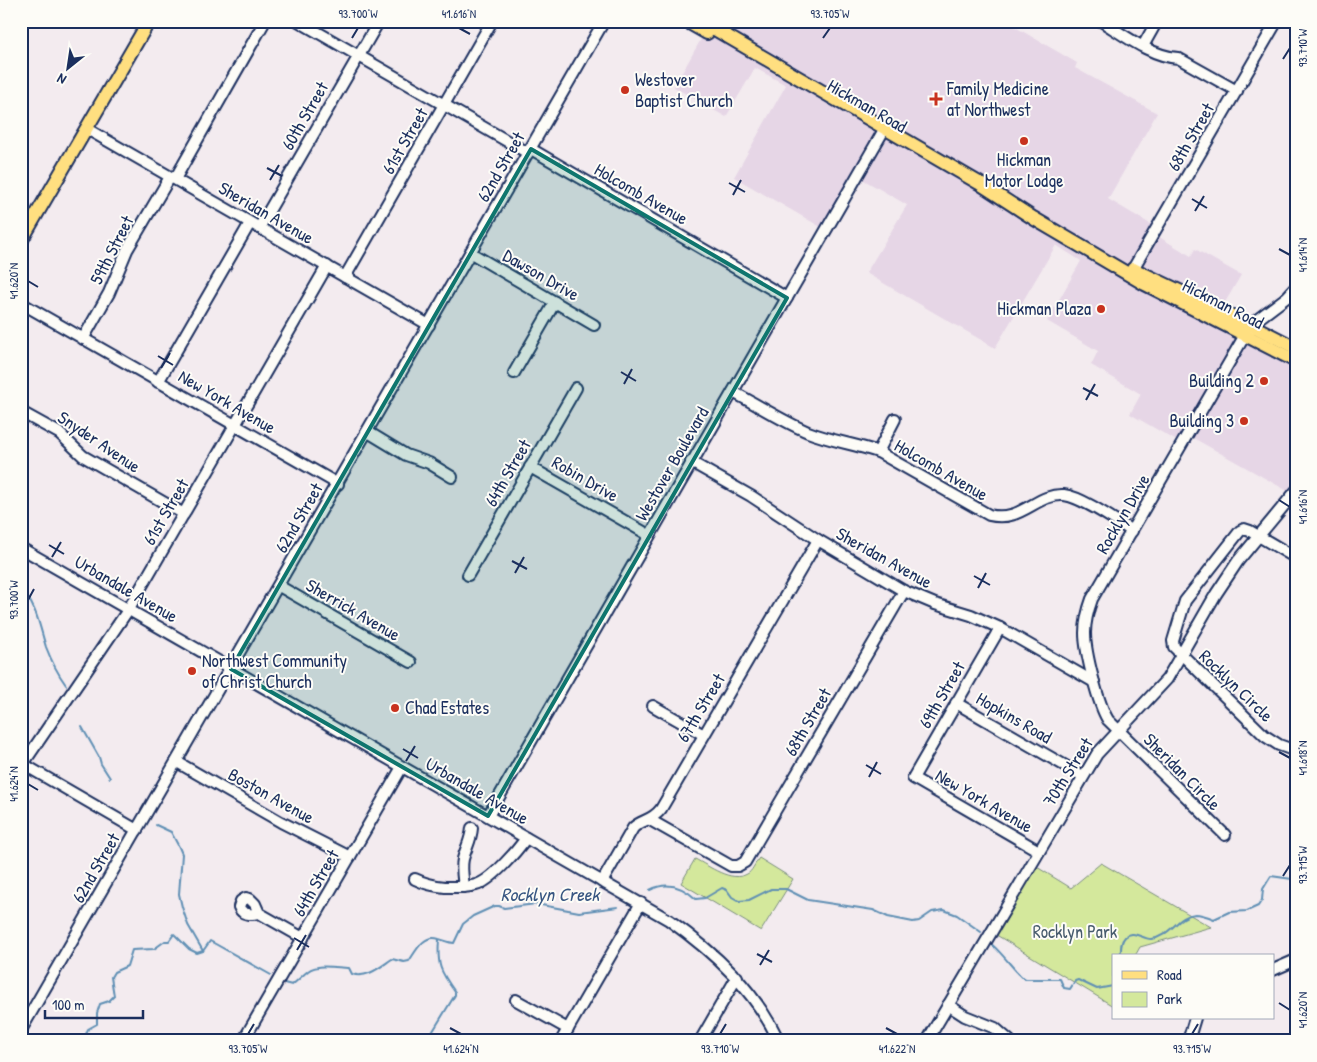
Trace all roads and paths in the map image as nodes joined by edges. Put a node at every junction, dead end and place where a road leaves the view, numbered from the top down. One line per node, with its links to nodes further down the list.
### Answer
1 (149, 21): 16 (main road)
2 (265, 21): 19 (street, 59th Street)
3 (298, 21): 13 (street, Holcomb Avenue)
4 (379, 21): 13 (street, 60th Street)
5 (492, 21): 15 (street, 61st Street)
6 (604, 21): 18 (street, 62nd Street)
7 (686, 21): 11 (main road, Hickman Road)
8 (1100, 21): 12 (street)
9 (1157, 21): 12 (street)
10 (1276, 21): 14 (street, 68th Street)
11 (709, 26): 17 (main road, Hickman Road)
12 (1143, 46): 14 (street)
13 (359, 56): 15 (street, Holcomb Avenue); 20 (street, 60th Street)
14 (1237, 91): 24 (street, 68th Street)
15 (444, 105): 18 (street, Holcomb Avenue); 25 (street, 61st Street)
16 (87, 129): 19 (street, Sheridan Avenue); 21 (main road)
17 (884, 131): 24 (main road, Hickman Road); 27 (street, Westover Boulevard)
18 (530, 151): 22 (street, 62nd Street); 27 (street, Holcomb Avenue)
19 (172, 178): 20 (street, Sheridan Avenue); 33 (street, 59th Street)
20 (255, 225): 23 (street, Sheridan Avenue); 37 (street, 60th Street)
21 (21, 241)
22 (471, 253): 28 (street, Dawson Drive); 31 (street, 62nd Street)
23 (327, 266): 25 (street, Sheridan Avenue); 42 (street, 61st Street)
24 (1131, 272): 32 (main road, Hickman Road)
25 (345, 277): 31 (street, Sheridan Avenue)
26 (1296, 287): 32 (street)
27 (787, 298): 39 (street, Westover Boulevard)
28 (555, 302): 30 (street, Dawson Drive); 36 (street)
29 (21, 304): 33 (street, New York Avenue)
30 (594, 325)
31 (429, 326): 43 (street, 62nd Street)
32 (1249, 330): 34 (main road, Hickman Road); 35 (main road, Hickman Road); 51 (street, Rocklyn Drive)
33 (83, 339): 37 (street, New York Avenue)
34 (1296, 348)
35 (1296, 361)
36 (514, 373)
37 (158, 382): 42 (street, New York Avenue)
38 (576, 388): 46 (street, 64th Street)
39 (733, 392): 44 (street, Holcomb Avenue); 45 (street, Westover Boulevard)
40 (21, 412): 50 (street, Snyder Avenue)
41 (895, 419): 44 (street)
42 (235, 426): 48 (street, New York Avenue); 50 (street, 61st Street)
43 (368, 432): 47 (street); 48 (street, 62nd Street)
44 (878, 452): 51 (street, Holcomb Avenue)
45 (691, 462): 52 (street, Westover Boulevard); 54 (street, Sheridan Avenue)
46 (530, 467): 52 (street, Robin Drive); 57 (street, 64th Street)
47 (452, 477)
48 (338, 484): 58 (street, 62nd Street)
49 (1296, 491): 53 (street, 70th Street)
50 (184, 514): 60 (street, 61st Street)
51 (1132, 531): 65 (street, Rocklyn Drive)
52 (649, 535): 76 (street, Westover Boulevard)
53 (1258, 537): 56 (street); 62 (street, 70th Street); 62 (street)
54 (818, 540): 59 (street, Sheridan Avenue); 69 (street, 67th Street)
55 (21, 548): 60 (street, Urbandale Avenue)
56 (1296, 558)
57 (468, 575)
58 (279, 586): 63 (street, Sherrick Avenue); 64 (street, 62nd Street)
59 (904, 591): 61 (street, Sheridan Avenue); 77 (street, 68th Street)
60 (128, 610): 64 (street, Urbandale Avenue); 71 (street, 61st Street)
61 (1000, 628): 65 (street, Sheridan Avenue); 66 (street, 69th Street)
62 (1182, 655): 68 (street, 70th Street); 70 (street, Rocklyn Circle)
63 (411, 662)
64 (231, 668): 72 (street, 62nd Street); 73 (street, Urbandale Avenue)
65 (1094, 682): 68 (street, Rocklyn Drive)
66 (956, 702): 74 (street, Hopkins Road); 75 (street, 69th Street)
67 (653, 706): 69 (street)
68 (1118, 731): 74 (street, 70th Street); 80 (street, Sheridan Circle)
69 (704, 735): 77 (street, 67th Street)
70 (1296, 751)
71 (23, 761): 79 (street)
72 (176, 762): 79 (street, 62nd Street); 83 (street, Boston Avenue)
73 (402, 767): 76 (street, Urbandale Avenue); 83 (street, 64th Street)
74 (1082, 776): 82 (street, 70th Street)
75 (913, 778): 82 (street, New York Avenue)
76 (488, 816): 81 (street, Urbandale Avenue)
77 (650, 820): 85 (street, 67th Street)
78 (472, 828): 86 (street)
79 (137, 830): 97 (street, 62nd Street)
80 (1225, 835)
81 (526, 838): 85 (street, Urbandale Avenue); 86 (street)
82 (1039, 851): 94 (street, 70th Street)
83 (350, 858): 89 (street, 64th Street)
84 (415, 879): 86 (street)
85 (602, 882): 87 (street, Urbandale Avenue)
86 (464, 887)
87 (641, 903): 92 (street, Urbandale Avenue); 96 (street)
88 (259, 913): 89 (street)
89 (302, 938): 98 (street, 64th Street)
90 (1296, 960): 91 (street)
91 (1274, 970)
92 (737, 977): 100 (street); 101 (street, Urbandale Avenue)
93 (516, 1000): 96 (street)
94 (948, 1005): 102 (street, 70th Street); 103 (street)
95 (1194, 1020): 104 (street)
96 (568, 1029): 99 (street)
97 (21, 1030)
98 (243, 1041)
99 (561, 1041)
100 (700, 1041)
101 (778, 1041)
102 (927, 1041)
103 (1010, 1041)
104 (1188, 1041)

